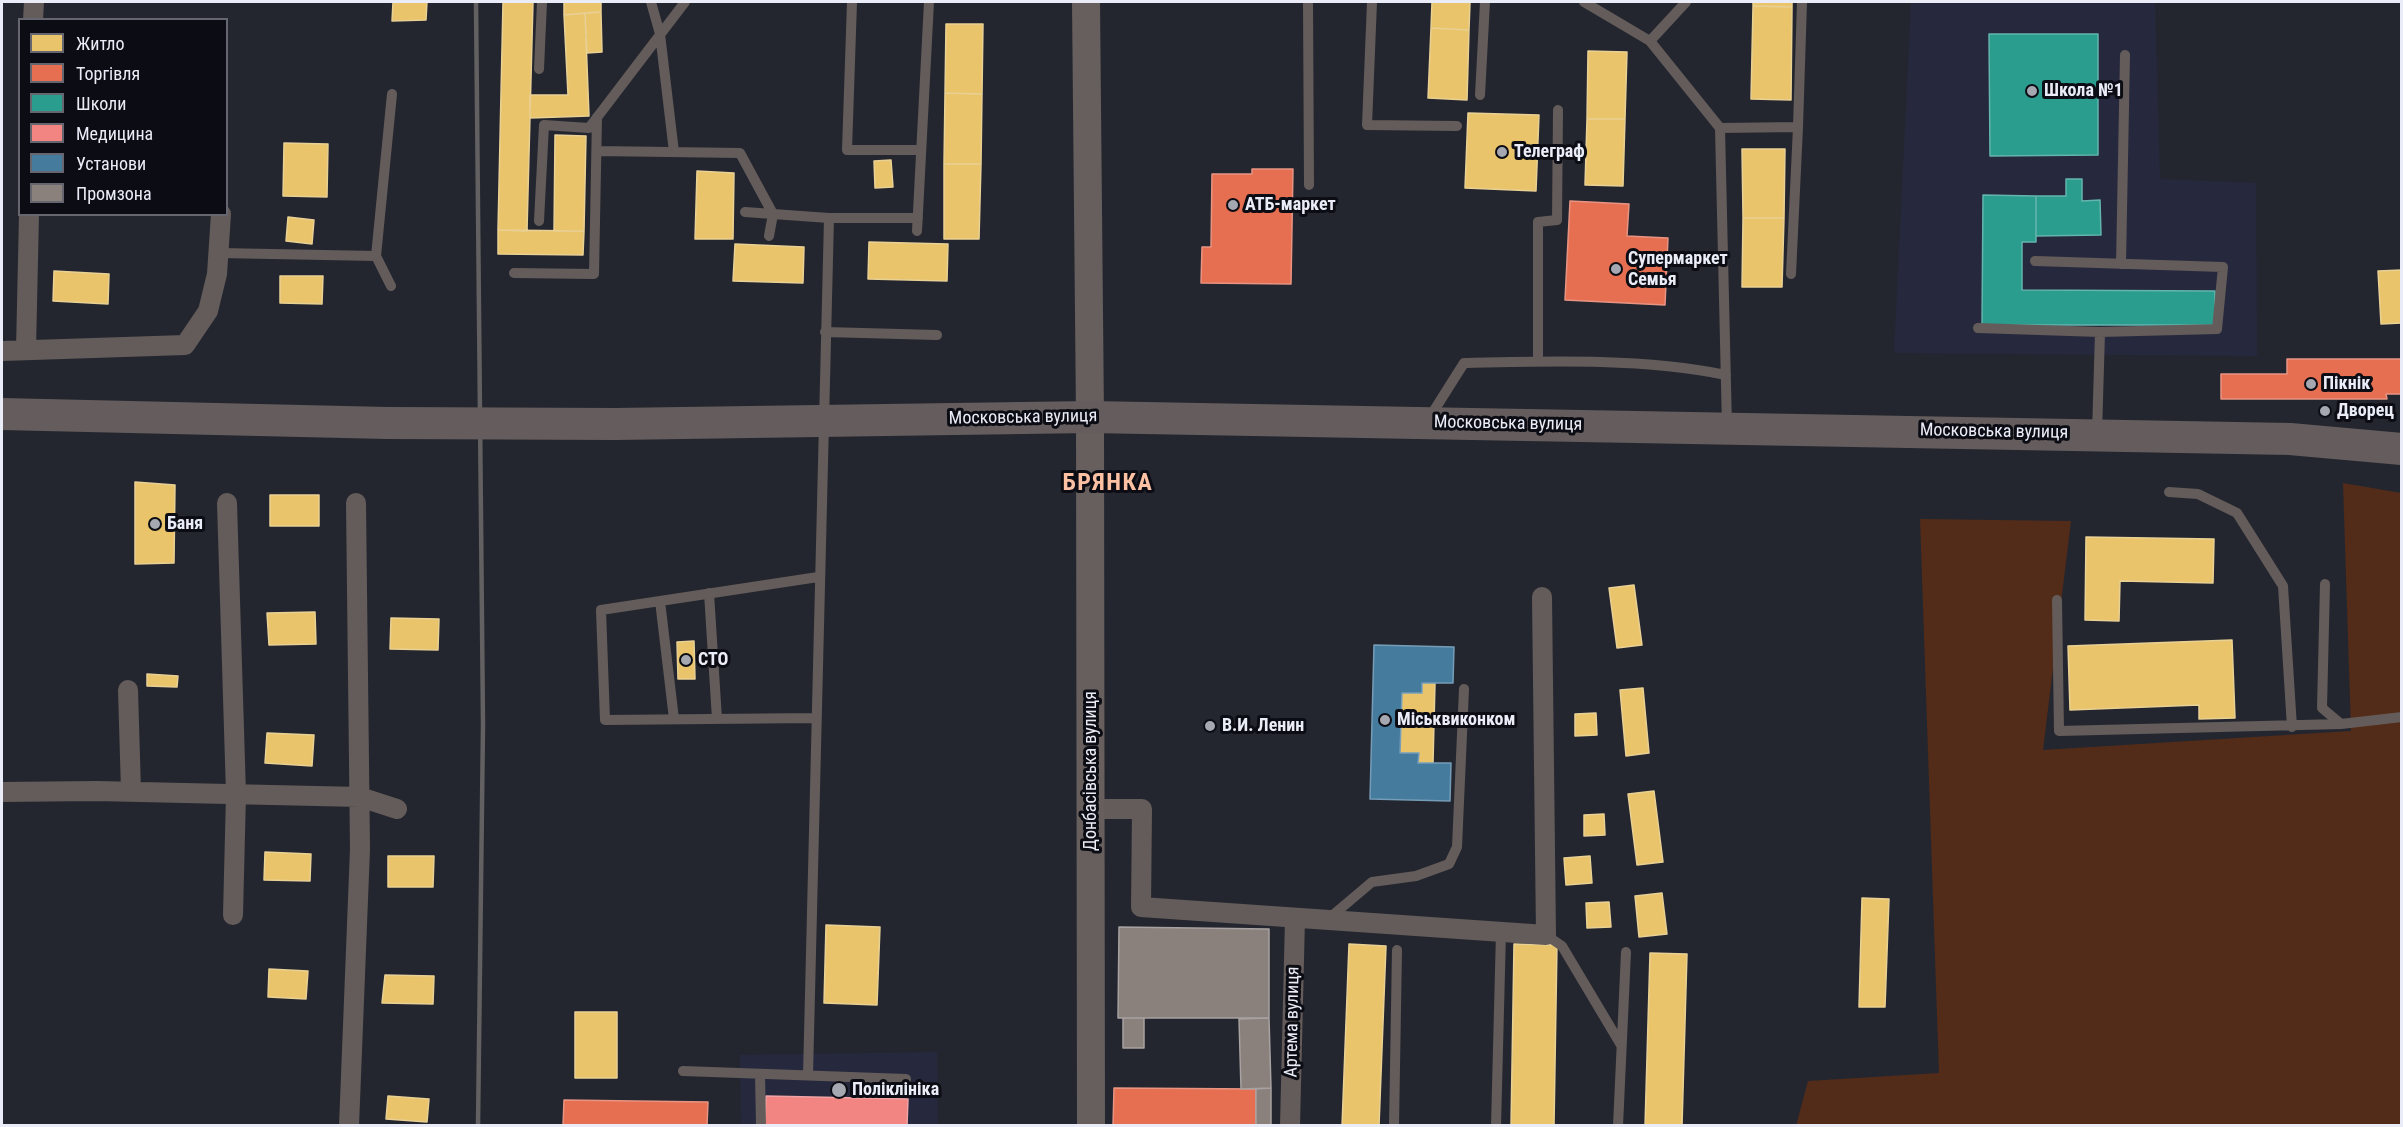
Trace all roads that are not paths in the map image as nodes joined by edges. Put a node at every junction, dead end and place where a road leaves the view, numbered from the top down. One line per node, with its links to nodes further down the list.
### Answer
1 (34, 2): 14 (street)
2 (542, 2): 18 (lane)
3 (651, 2): 15 (lane)
4 (685, 2): 15 (lane)
5 (852, 2): 26 (lane)
6 (929, 2): 26 (lane)
7 (1086, 2): 55 (street, Донбасівська вулиця)
8 (1308, 2): 29 (lane)
9 (1372, 2): 23 (lane)
10 (1485, 2): 20 (lane)
11 (1584, 2): 16 (lane)
12 (1686, 2): 16 (lane)
13 (1802, 2): 24 (lane)
14 (33, 18)
15 (660, 34): 22 (lane); 28 (lane)
16 (1650, 41): 25 (lane)
17 (2125, 55): 42 (lane)
18 (539, 69)
19 (392, 94): 40 (lane)
20 (1480, 95)
21 (1558, 111): 52 (lane)
22 (597, 117): 27 (lane); 36 (lane)
23 (1457, 126)
24 (1798, 127): 25 (lane); 44 (lane)
25 (1720, 128): 53 (lane)
26 (921, 150): 35 (lane)
27 (597, 151): 28 (lane); 43 (lane)
28 (674, 152): 31 (lane)
29 (1309, 184)
30 (745, 212): 31 (lane)
31 (773, 214): 34 (lane); 38 (lane)
32 (29, 216): 50 (street)
33 (221, 216): 39 (street)
34 (829, 218): 35 (lane); 47 (lane)
35 (918, 218): 37 (lane)
36 (540, 221)
37 (917, 231)
38 (769, 236)
39 (219, 253): 40 (lane); 50 (street)
40 (376, 256): 45 (lane)
41 (2035, 261): 42 (lane)
42 (2121, 264): 48 (lane)
43 (514, 273)
44 (1791, 274)
45 (391, 286)
46 (1978, 327): 48 (lane)
47 (825, 332): 49 (lane); 56 (lane)
48 (2100, 332): 59 (lane)
49 (938, 335)
50 (26, 350): 51 (street)
51 (2, 351)
52 (1539, 361): 53 (lane); 57 (lane)
53 (1726, 375): 58 (lane)
54 (2, 414): 56 (main road, Московська вулиця, bridge)
55 (1090, 417): 56 (main road, Московська вулиця); 57 (main road, Московська вулиця); 83 (street, Донбасівська вулиця)
56 (822, 421): 64 (lane)
57 (1427, 422): 58 (main road, Московська вулиця)
58 (1727, 427): 59 (main road, Московська вулиця)
59 (2097, 435): 60 (main road, Московська вулиця)
60 (2402, 449)
61 (2169, 492): 77 (lane)
62 (228, 502): 80 (street)
63 (356, 503): 81 (street)
64 (818, 577): 66 (lane); 73 (lane)
65 (2325, 584): 76 (lane)
66 (709, 593): 69 (lane); 75 (lane)
67 (1542, 597): 88 (street)
68 (2057, 600): 77 (lane)
69 (660, 601): 74 (lane); 74 (lane)
70 (1464, 689): 86 (lane)
71 (128, 690): 78 (street)
72 (2402, 717): 76 (lane)
73 (815, 718): 75 (lane); 94 (lane)
74 (674, 719): 75 (lane)
75 (717, 719)
76 (2341, 724): 77 (lane)
77 (2292, 727)
78 (131, 791): 79 (street); 80 (street)
79 (2, 792)
80 (236, 794): 81 (street); 84 (street)
81 (360, 796): 82 (street); 96 (street)
82 (397, 808)
83 (1091, 808): 85 (street); 98 (street, Донбасівська вулиця)
84 (233, 915)
85 (1295, 918): 86 (street); 99 (street, Артема вулиця)
86 (1327, 920): 87 (street)
87 (1501, 932): 88 (street); 101 (lane)
88 (1546, 935): 91 (lane)
89 (1397, 950): 100 (lane)
90 (1626, 952): 91 (lane)
91 (1622, 1046): 102 (lane)
92 (683, 1071): 93 (lane)
93 (760, 1074): 94 (lane); 97 (lane)
94 (808, 1075): 95 (lane)
95 (906, 1079)
96 (349, 1125)
97 (760, 1125)
98 (1091, 1125)
99 (1290, 1125)
100 (1394, 1125)
101 (1496, 1125)
102 (1618, 1125)

